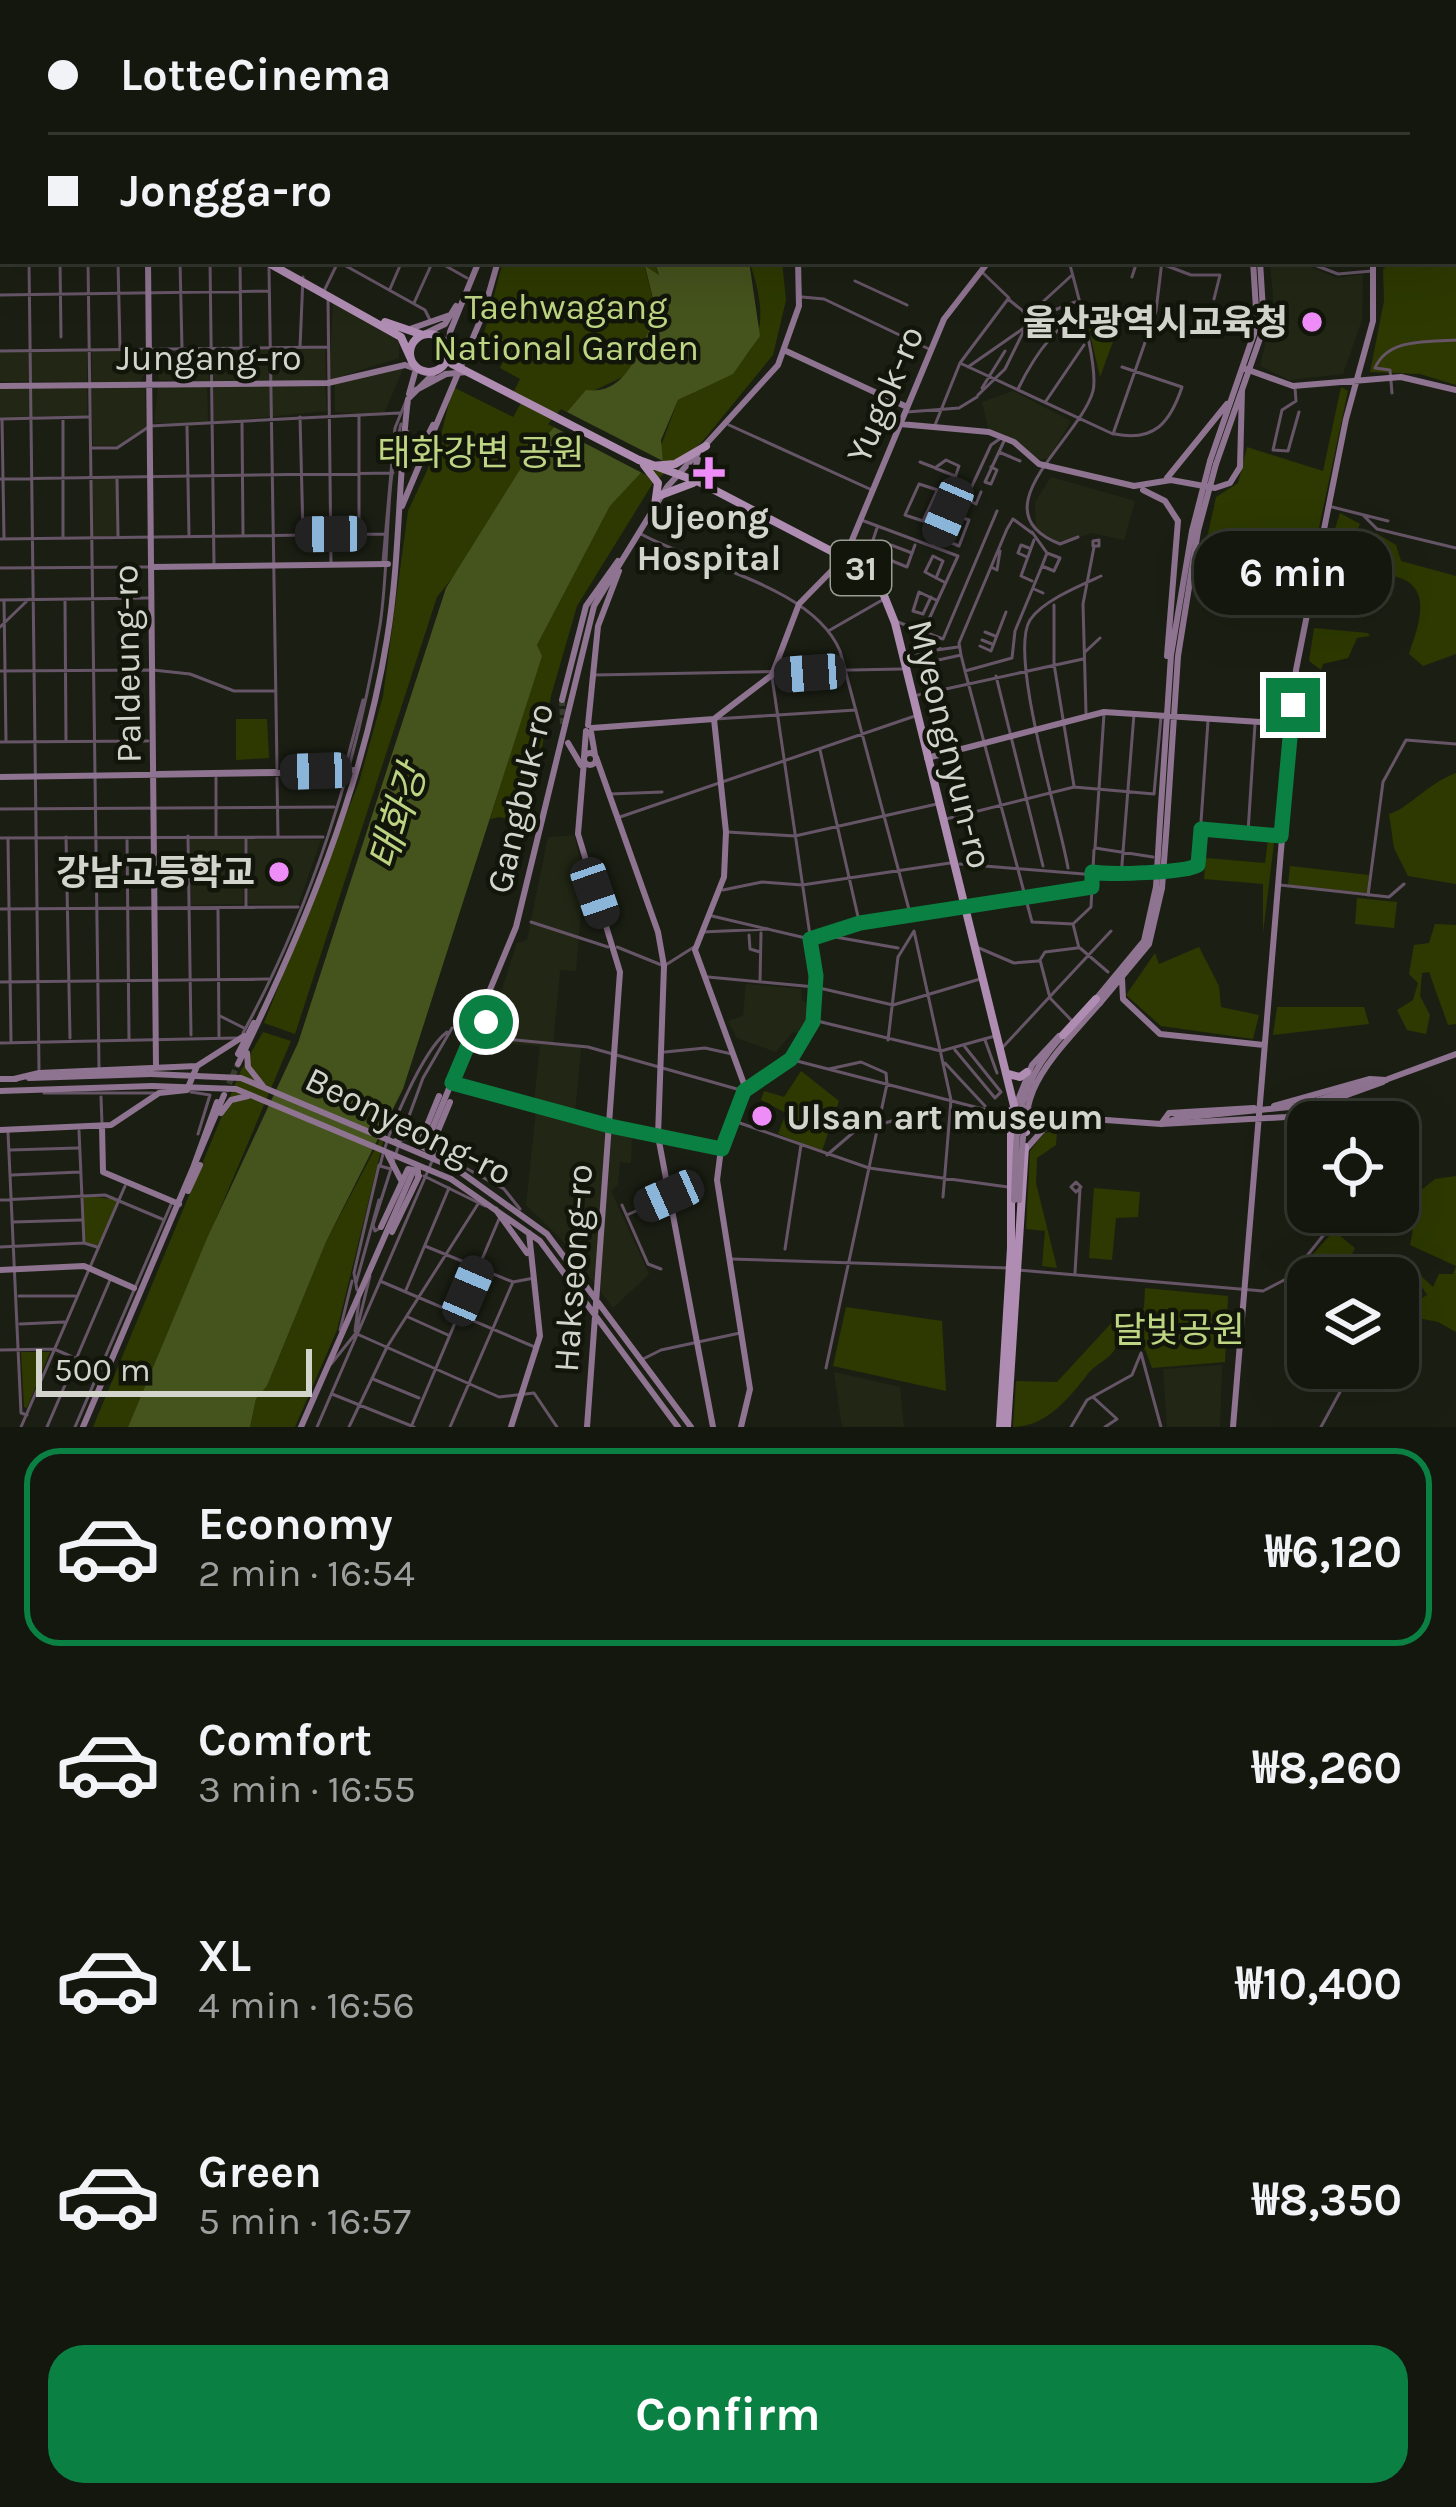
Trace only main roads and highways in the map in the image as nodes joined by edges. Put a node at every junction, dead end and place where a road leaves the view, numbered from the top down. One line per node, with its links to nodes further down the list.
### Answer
1 (148, 264): 24 (main road, Paldeung-ro)
2 (273, 264): 12 (main road)
3 (476, 264): 11 (main road)
4 (476, 264): 13 (main road)
5 (481, 264): 11 (main road)
6 (495, 264): 30 (main road)
7 (798, 264): 16 (main road)
8 (986, 264): 29 (main road, Yugok-ro)
9 (1258, 264): 20 (main road)
10 (1374, 266): 23 (main road)
11 (475, 271): 18 (main road)
12 (325, 292): 14 (main road); 17 (main road)
13 (455, 309): 14 (main road); 15 (main road)
14 (406, 332): 15 (main road)
15 (428, 333): 17 (main road); 18 (main road)
16 (786, 351): 29 (main road); 35 (main road, Gangbuk-ro)
17 (411, 355): 19 (main road, Jungang-ro); 19 (main road); 21 (main road); 28 (main road)
18 (449, 360): 21 (main road); 22 (main road, bridge)
19 (387, 367): 24 (main road, Jungang-ro)
20 (1246, 369): 23 (main road); 27 (main road)
21 (441, 372): 22 (main road, bridge); 28 (main road)
22 (467, 372): 36 (main road, bridge)
23 (1358, 381): 26 (main road); 56 (main road)
24 (150, 384): 25 (main road, Jungang-ro); 51 (main road, Paldeung-ro)
25 (0, 386)
26 (1456, 390)
27 (1238, 392): 33 (main road); 34 (main road); 37 (main road); 41 (main road)
28 (409, 398): 32 (main road)
29 (906, 409): 31 (main road, Yugok-ro)
30 (438, 417): 32 (main road); 46 (main road)
31 (900, 424): 42 (main road); 49 (main road, Yugok-ro)
32 (403, 425): 46 (main road)
33 (1224, 440): 34 (main road); 37 (main road)
34 (1243, 442): 41 (main road)
35 (704, 448): 38 (main road); 39 (main road, Gangbuk-ro); 43 (main road)
36 (638, 460): 38 (main road); 38 (main road, bridge)
37 (1213, 462): 47 (main road, bridge)
38 (660, 472): 39 (main road, Myeongnyun-ro / 31); 45 (main road)
39 (679, 475): 40 (main road, Myeongnyun-ro / 31); 44 (main road, Gangbuk-ro)
40 (699, 482): 43 (main road, Myeongnyun-ro / 31); 44 (main road)
41 (1160, 484): 42 (main road)
42 (1134, 486): 52 (main road)
43 (712, 489): 49 (main road, Myeongnyun-ro / 31)
44 (661, 495): 45 (main road, Gangbuk-ro)
45 (655, 506): 48 (main road, Gangbuk-ro)
46 (400, 509): 62 (main road)
47 (1195, 531): 52 (main road); 54 (main road)
48 (629, 550): 53 (main road); 57 (main road); 84 (main road, Gangbuk-ro)
49 (845, 557): 55 (main road); 60 (main road, Myeongnyun-ro / 31)
50 (386, 564): 51 (main road)
51 (152, 567): 65 (main road, Paldeung-ro)
52 (1169, 680): 54 (main road)
53 (562, 700)
54 (1167, 716): 56 (main road); 60 (main road); 67 (main road, bridge)
55 (714, 719): 57 (main road); 104 (main road)
56 (1291, 724): 73 (main road)
57 (589, 729): 59 (main road); 61 (main road, Hakseong-ro)
58 (568, 743): 61 (main road)
59 (595, 756): 61 (main road); 100 (main road)
60 (926, 758): 79 (main road, Myeongnyun-ro / 31)
61 (584, 763): 97 (main road, Hakseong-ro)
62 (356, 770): 63 (main road, bridge); 71 (main road)
63 (253, 772): 64 (main road); 64 (main road)
64 (181, 773): 65 (main road)
65 (155, 775): 66 (main road); 78 (main road, Paldeung-ro)
66 (0, 777)
67 (1159, 888): 68 (main road); 70 (main road)
68 (1122, 979): 69 (main road); 70 (main road)
69 (1126, 1003): 70 (main road); 73 (main road)
70 (1095, 1004): 72 (main road, bridge)
71 (249, 1032): 74 (main road); 76 (main road)
72 (1065, 1037): 80 (main road); 85 (main road); 114 (main road, bridge)
73 (1264, 1045): 90 (main road)
74 (221, 1050): 76 (main road); 77 (main road)
75 (1456, 1054): 83 (main road)
76 (239, 1060): 86 (main road)
77 (197, 1066): 78 (main road); 96 (main road)
78 (154, 1071): 82 (main road, Beonyeong-ro); 82 (main road); 86 (main road, Beonyeong-ro, bridge)
79 (1001, 1072): 80 (main road); 92 (main road, Myeongnyun-ro / 31)
80 (1028, 1072): 92 (main road)
81 (0, 1079): 82 (main road, Beonyeong-ro)
82 (14, 1079)
83 (1386, 1080): 90 (main road); 94 (main road); 95 (main road, bridge)
84 (452, 1083): 97 (main road); 99 (main road, bridge); 102 (main road, Gangbuk-ro); 102 (main road, bridge)
85 (1035, 1084): 91 (main road); 93 (main road)
86 (263, 1086): 101 (main road, Beonyeong-ro, bridge)
87 (0, 1091): 89 (main road, Beonyeong-ro, bridge)
88 (222, 1094): 110 (main road)
89 (258, 1097): 103 (main road, Beonyeong-ro, bridge); 110 (main road, bridge)
90 (1257, 1108): 94 (main road); 95 (main road)
91 (1028, 1110): 92 (main road); 92 (main road); 93 (main road)
92 (1017, 1112): 93 (main road); 105 (main road); 114 (main road)
93 (1051, 1121): 95 (main road); 105 (main road)
94 (1256, 1121): 95 (main road); 133 (main road)
95 (1161, 1124)
96 (102, 1126): 98 (main road); 110 (main road)
97 (610, 1126): 100 (main road); 119 (main road, Hakseong-ro)
98 (4, 1129)
99 (425, 1129): 101 (main road, bridge); 102 (main road, bridge)
100 (658, 1136): 104 (main road); 130 (main road)
101 (385, 1138): 106 (main road, Beonyeong-ro, bridge)
102 (429, 1143): 106 (main road, bridge)
103 (381, 1149): 107 (main road, Beonyeong-ro, bridge); 109 (main road, bridge)
104 (722, 1149): 131 (main road)
105 (1025, 1152): 114 (main road)
106 (440, 1162): 112 (main road, Beonyeong-ro, bridge)
107 (436, 1172): 108 (main road, bridge); 111 (main road, Beonyeong-ro, bridge)
108 (418, 1176): 109 (main road, bridge); 116 (main road); 116 (main road, bridge)
109 (400, 1185): 116 (main road, bridge)
110 (176, 1202): 124 (main road)
111 (483, 1202): 113 (main road, Beonyeong-ro); 117 (main road)
112 (531, 1219): 113 (main road); 120 (main road, Beonyeong-ro)
113 (529, 1231): 115 (main road, Beonyeong-ro); 117 (main road)
114 (1014, 1248): 132 (main road)
115 (553, 1257): 117 (main road); 123 (main road, Beonyeong-ro)
116 (371, 1262): 125 (main road)
117 (532, 1262): 126 (main road)
118 (0, 1270): 121 (main road)
119 (598, 1275): 120 (main road); 122 (main road, Hakseong-ro)
120 (586, 1282): 122 (main road, Beonyeong-ro)
121 (134, 1288)
122 (597, 1297): 123 (main road, Hakseong-ro); 129 (main road, Beonyeong-ro)
123 (595, 1313): 127 (main road, Hakseong-ro); 128 (main road, Beonyeong-ro)
124 (79, 1427)
125 (301, 1427)
126 (511, 1427)
127 (587, 1427)
128 (677, 1427)
129 (691, 1427)
130 (713, 1427)
131 (741, 1427)
132 (1004, 1427)
133 (1233, 1427)

